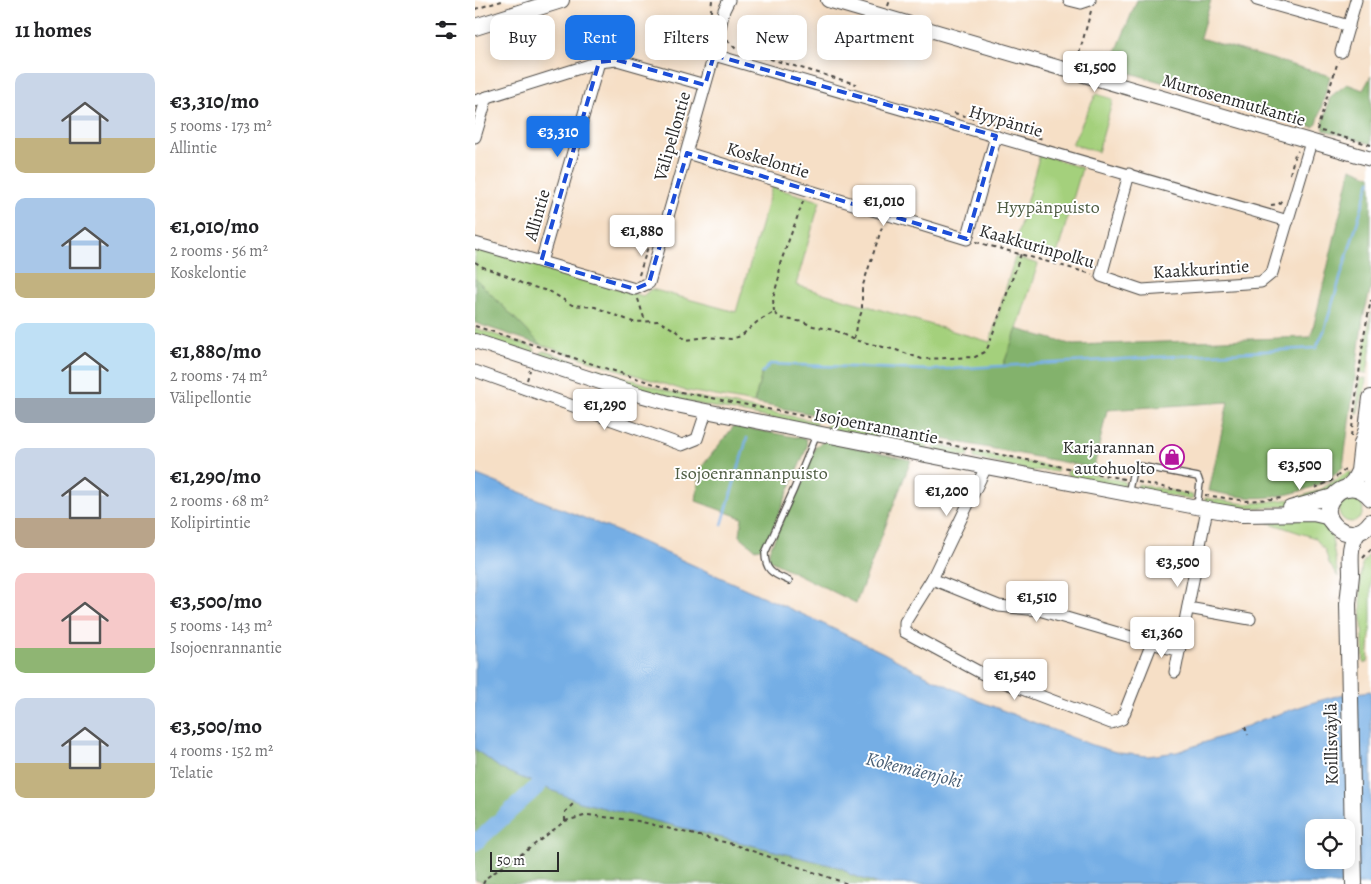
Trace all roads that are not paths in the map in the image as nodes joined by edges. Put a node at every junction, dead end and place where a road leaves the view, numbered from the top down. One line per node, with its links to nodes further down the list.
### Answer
1 (561, 0): 8 (main road)
2 (827, 0): 18 (street, Murtosenmutkantie)
3 (1069, 0): 4 (street)
4 (1089, 0)
5 (1257, 0): 7 (street)
6 (1356, 0): 7 (street)
7 (1349, 26): 9 (street)
8 (475, 27)
9 (1341, 52)
10 (727, 58): 16 (street, Hyypäntie)
11 (712, 60): 13 (street, Välipellontie)
12 (599, 62): 13 (street, Välipellontie); 14 (street, Välipellontie); 24 (street, Allintie)
13 (705, 85): 19 (street, Välipellontie)
14 (487, 98): 15 (street, Välipellontie); 17 (street)
15 (475, 101)
16 (996, 136): 19 (street, Koskelontie); 21 (street, Hyypäntie)
17 (475, 137)
18 (1312, 142): 20 (street, Murtosenmutkantie); 22 (street, Kaakkurintie)
19 (687, 153): 24 (street, Välipellontie)
20 (1371, 159)
21 (1129, 174): 22 (street, Hyypäntie); 22 (street, Kaakkurintie)
22 (1288, 221)
23 (475, 243): 24 (street)
24 (541, 262)
25 (475, 341): 28 (street, Isojoenrannantie)
26 (475, 370): 28 (street)
27 (1371, 398): 29 (main road)
28 (706, 412): 30 (street, Isojoenrannantie)
29 (1367, 429): 33 (main road); 34 (main road)
30 (817, 433): 31 (street, Isojoenrannantie); 41 (lane)
31 (986, 467): 32 (street, Isojoenrannantie); 40 (street)
32 (1130, 487): 36 (street, Isojoenrannantie); 36 (lane)
33 (1371, 489)
34 (1340, 492): 35 (main road); 37 (street, Isojoenrannantie); 38 (main road, Koillisväylä)
35 (1371, 498)
36 (1201, 503): 37 (street, Isojoenrannantie); 43 (street)
37 (1278, 514): 38 (street, Isojoenrannantie)
38 (1334, 525): 39 (main road); 42 (main road, Koillisväylä)
39 (1366, 528): 42 (main road, Koillisväylä)
40 (932, 579): 45 (street); 45 (street)
41 (789, 581)
42 (1348, 604): 48 (main road, Koillisväylä)
43 (1188, 608): 44 (street); 46 (street)
44 (1250, 619)
45 (1152, 643): 46 (street)
46 (1179, 651): 47 (street)
47 (1175, 672)
48 (1354, 884)

